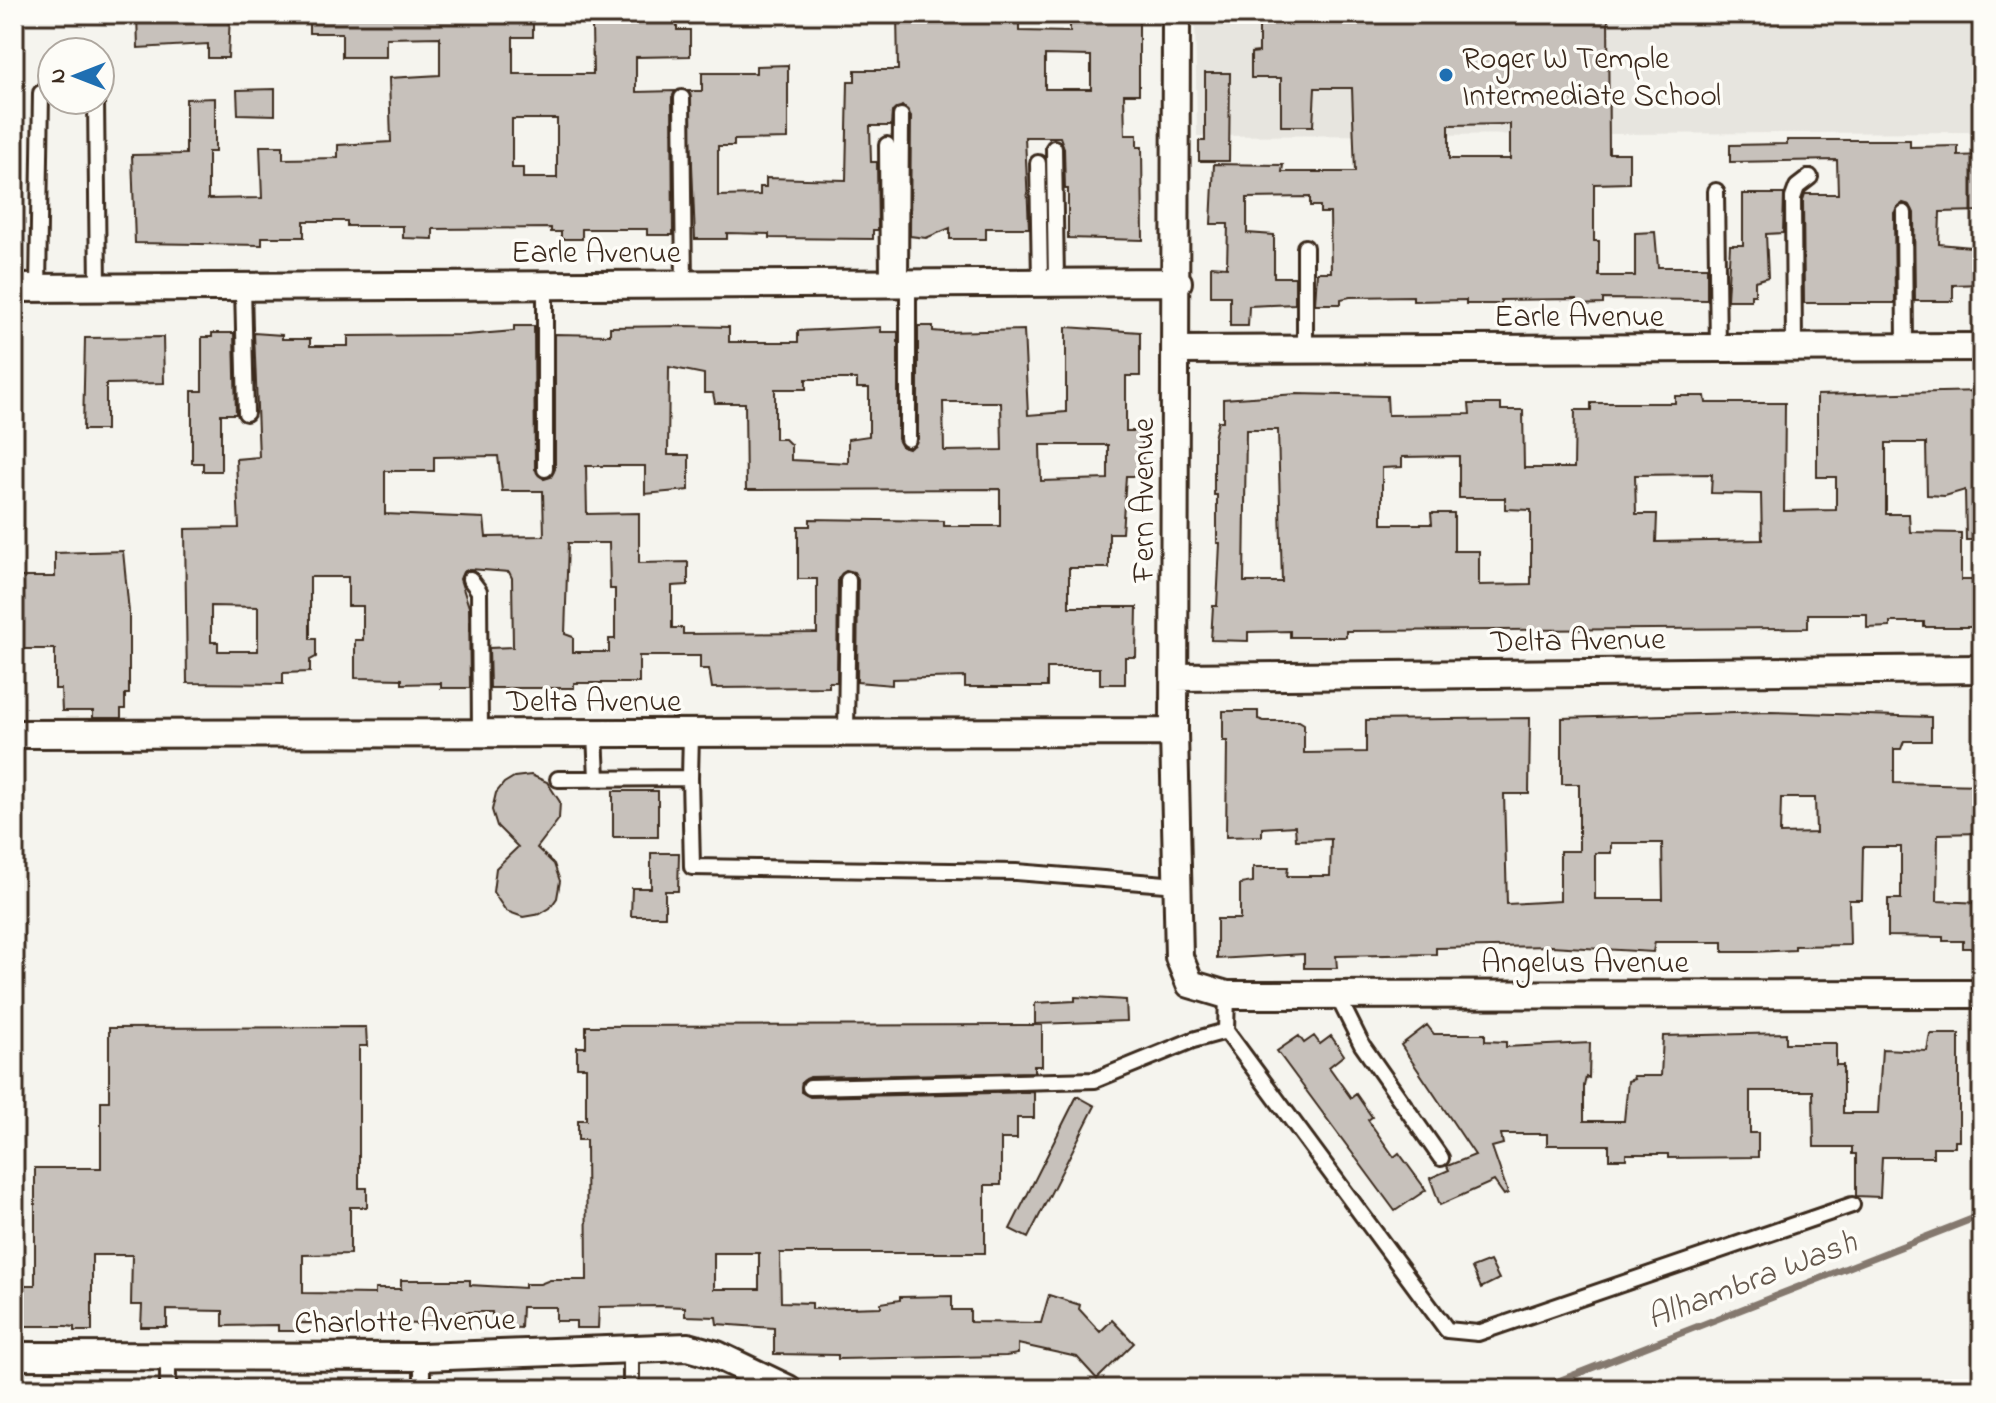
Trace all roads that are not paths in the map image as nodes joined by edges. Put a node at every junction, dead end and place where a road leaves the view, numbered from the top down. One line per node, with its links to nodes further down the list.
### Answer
1 (1176, 14): 14 (street, Fern Avenue)
2 (682, 98): 17 (lane)
3 (41, 116): 19 (lane)
4 (96, 116): 20 (lane)
5 (901, 116): 15 (lane)
6 (887, 145): 15 (lane)
7 (1054, 148): 13 (lane)
8 (1038, 163): 13 (lane)
9 (1810, 177): 22 (lane)
10 (1716, 191): 24 (lane)
11 (1904, 213): 23 (lane)
12 (1305, 247): 26 (lane)
13 (1048, 281): 14 (street, Earle Avenue); 15 (street, Earle Avenue)
14 (1178, 282): 25 (street, Fern Avenue)
15 (899, 283): 17 (street, Earle Avenue); 28 (lane)
16 (545, 285): 17 (street, Earle Avenue); 18 (street, Earle Avenue); 29 (lane)
17 (684, 285)
18 (243, 287): 20 (street, Earle Avenue); 27 (lane)
19 (26, 288): 20 (street, Earle Avenue)
20 (98, 288)
21 (1982, 347): 23 (street, Earle Avenue)
22 (1794, 348): 23 (street, Earle Avenue); 24 (street, Earle Avenue)
23 (1905, 348)
24 (1718, 349): 26 (street, Earle Avenue)
25 (1176, 350): 26 (street, Earle Avenue); 33 (street, Fern Avenue)
26 (1305, 350)
27 (246, 413)
28 (908, 439)
29 (545, 469)
30 (470, 579): 39 (lane)
31 (848, 580): 37 (lane)
32 (1982, 669): 33 (street, Delta Avenue)
33 (1175, 677): 34 (street, Fern Avenue)
34 (1174, 732): 37 (street, Delta Avenue); 43 (street, Fern Avenue)
35 (595, 733): 36 (street, Delta Avenue); 39 (street, Delta Avenue); 40 (lane)
36 (691, 733): 37 (street, Delta Avenue); 41 (lane)
37 (846, 733)
38 (14, 734): 39 (street, Delta Avenue)
39 (480, 734)
40 (597, 778): 41 (lane); 42 (lane)
41 (690, 778): 43 (lane)
42 (558, 779)
43 (1178, 885): 44 (street, Fern Avenue)
44 (1190, 984): 46 (street, Angelus Avenue)
45 (1982, 994): 47 (street, Angelus Avenue)
46 (1227, 995): 47 (street, Angelus Avenue); 48 (lane)
47 (1337, 995): 50 (lane)
48 (1226, 1031): 49 (lane); 51 (lane)
49 (810, 1087)
50 (1441, 1158)
51 (1852, 1205)
52 (631, 1349): 55 (street, Charlotte Avenue); 58 (lane); 59 (street, Charlotte Avenue)
53 (14, 1356): 54 (street, Charlotte Avenue)
54 (168, 1356): 55 (street, Charlotte Avenue); 56 (lane)
55 (422, 1357): 57 (lane)
56 (168, 1389)
57 (422, 1389)
58 (631, 1389)
59 (788, 1389)

